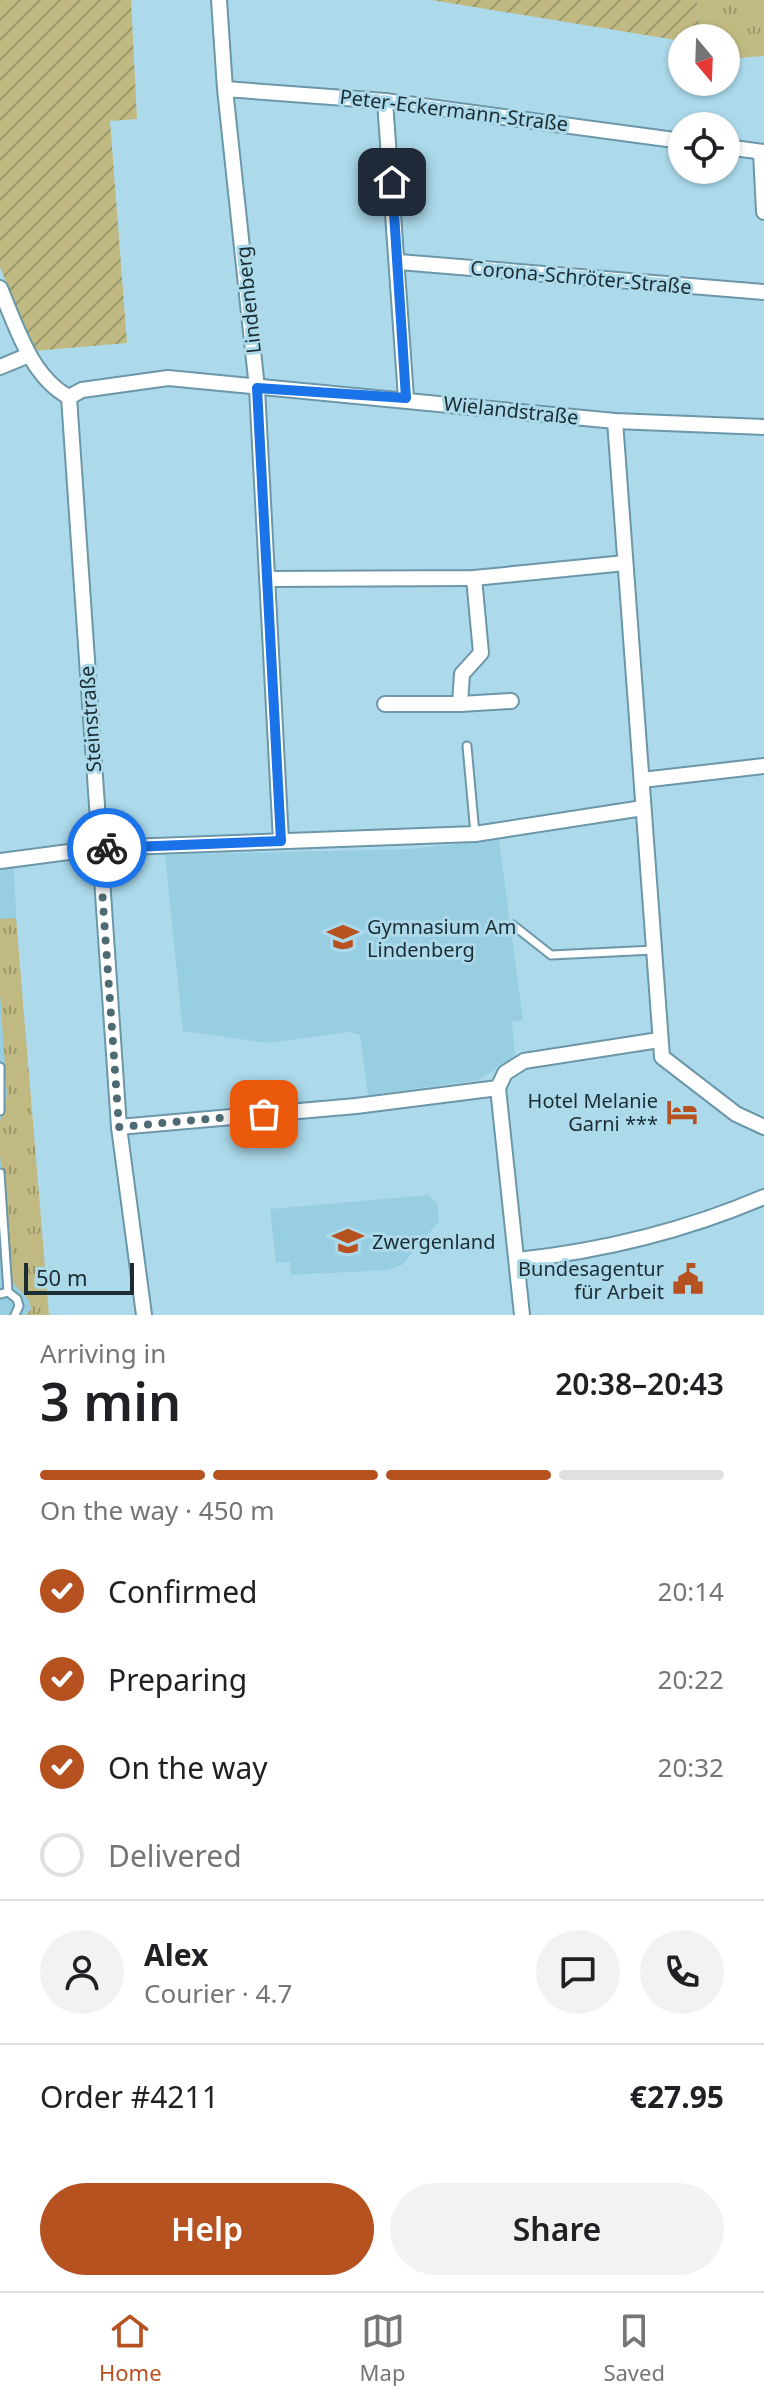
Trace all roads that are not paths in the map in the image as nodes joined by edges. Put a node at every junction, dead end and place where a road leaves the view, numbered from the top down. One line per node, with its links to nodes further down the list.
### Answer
1 (219, 0): 2 (street, Lindenberg)
2 (225, 89): 3 (street, Peter-Eckermann-Straße); 13 (street, Lindenberg)
3 (385, 101): 4 (street, Peter-Eckermann-Straße); 8 (street)
4 (668, 139)
5 (740, 149): 6 (street)
6 (762, 152): 7 (street)
7 (764, 212)
8 (399, 262): 10 (street, Corona-Schröter-Straße); 15 (street)
9 (0, 288): 11 (street)
10 (764, 292)
11 (29, 355): 12 (street); 14 (street)
12 (0, 367)
13 (257, 388): 14 (street, Wielandstraße); 15 (street, Wielandstraße); 20 (street, Lindenberg)
14 (69, 397): 30 (street, Steinstraße)
15 (406, 398): 16 (street, Wielandstraße)
16 (615, 421): 17 (street, Wielandstraße); 18 (street)
17 (764, 427)
18 (625, 563): 19 (street); 26 (street)
19 (474, 578): 20 (street); 23 (street)
20 (267, 579): 29 (street, Lindenberg)
21 (511, 701): 23 (street)
22 (385, 704): 23 (street)
23 (460, 704)
24 (467, 746): 28 (lane)
25 (764, 766): 26 (street)
26 (642, 780): 27 (street)
27 (643, 808): 28 (street); 33 (street)
28 (475, 834): 29 (street)
29 (281, 841): 30 (street)
30 (99, 848): 31 (street); 38 (street, Steinstraße)
31 (0, 861)
32 (513, 925): 33 (lane)
33 (654, 950): 34 (street)
34 (659, 1040): 36 (street); 39 (street)
35 (0, 1067): 37 (lane)
36 (498, 1088): 38 (street); 42 (street)
37 (0, 1111)
38 (119, 1127): 45 (street, Steinstraße)
39 (764, 1127)
40 (0, 1173): 43 (lane)
41 (764, 1197): 42 (street)
42 (518, 1260): 46 (street)
43 (4, 1293): 44 (lane)
44 (15, 1315)
45 (144, 1315)
46 (522, 1315)

